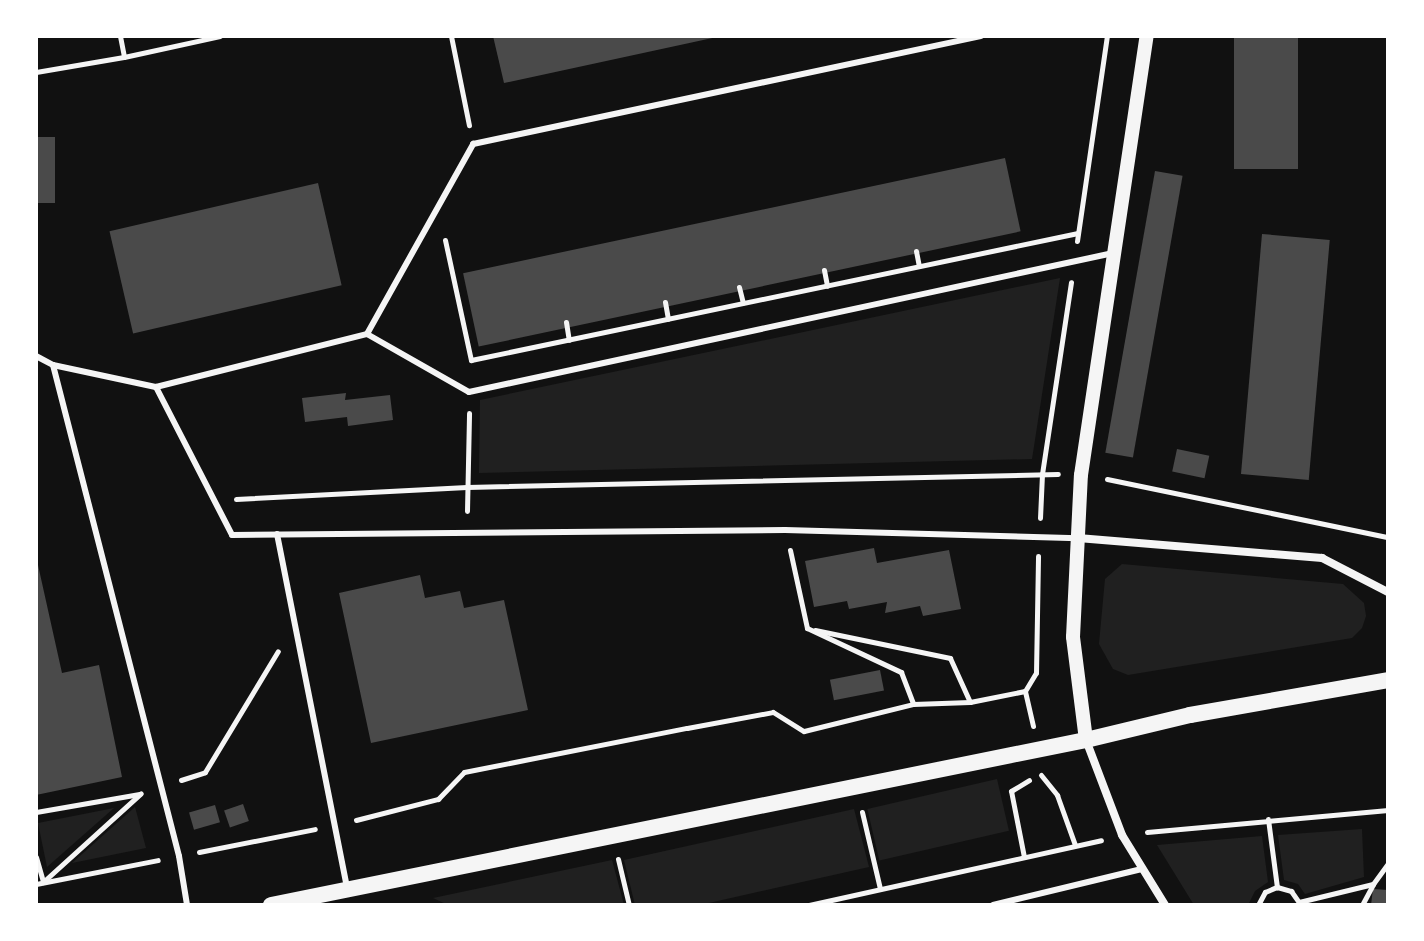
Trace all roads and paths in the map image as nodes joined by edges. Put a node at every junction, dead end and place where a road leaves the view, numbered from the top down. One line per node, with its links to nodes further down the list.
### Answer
1 (120, 36): 6 (path)
2 (220, 36): 6 (path)
3 (451, 36): 8 (path)
4 (981, 36): 8 (lane)
5 (1147, 36): 12 (street)
6 (124, 57): 7 (path)
7 (36, 72)
8 (473, 144): 9 (lane)
9 (438, 206): 21 (lane); 22 (path)
10 (1078, 233): 13 (path)
11 (916, 251): 13 (path)
12 (1116, 253): 26 (lane); 35 (street)
13 (919, 266): 15 (path)
14 (824, 270): 15 (path)
15 (827, 286): 18 (path)
16 (739, 287): 18 (path)
17 (665, 302): 19 (path)
18 (743, 303): 19 (path)
19 (668, 319): 22 (path)
20 (566, 322): 22 (path)
21 (367, 334): 25 (lane); 26 (lane)
22 (569, 340)
23 (36, 356): 24 (lane)
24 (53, 365): 25 (lane); 53 (lane)
25 (156, 387): 30 (lane)
26 (469, 392): 29 (path)
27 (1108, 463): 34 (path)
28 (1042, 474): 29 (path)
29 (467, 487): 30 (path); 32 (path)
30 (211, 500): 33 (lane)
31 (785, 530): 32 (lane); 35 (lane); 37 (path)
32 (467, 532): 33 (lane)
33 (277, 534): 49 (lane)
34 (1388, 537)
35 (1078, 538): 36 (street); 42 (street)
36 (1388, 592)
37 (807, 628): 40 (path); 41 (path)
38 (1388, 680): 42 (main road)
39 (1025, 691): 40 (path)
40 (970, 702): 41 (path)
41 (913, 704): 49 (path)
42 (1086, 740): 44 (main road); 51 (street)
43 (1041, 774): 52 (path)
44 (855, 786): 50 (main road); 59 (path)
45 (140, 794): 47 (path)
46 (1388, 810): 48 (path)
47 (36, 812)
48 (1268, 819): 51 (path); 58 (path)
49 (334, 825): 53 (path); 60 (lane)
50 (611, 835): 60 (main road); 64 (path)
51 (1122, 835): 52 (path); 55 (street)
52 (1075, 845): 59 (path)
53 (179, 856): 56 (path); 62 (lane)
54 (1388, 863): 57 (path)
55 (1142, 869): 66 (lane); 67 (street)
56 (36, 884)
57 (1373, 884): 61 (path); 69 (path)
58 (1277, 887): 61 (path); 68 (path)
59 (880, 889): 65 (path)
60 (347, 890): 63 (main road)
61 (1300, 903)
62 (187, 905)
63 (271, 905)
64 (629, 905)
65 (809, 905)
66 (993, 905)
67 (1165, 905)
68 (1258, 905)
69 (1362, 905)

